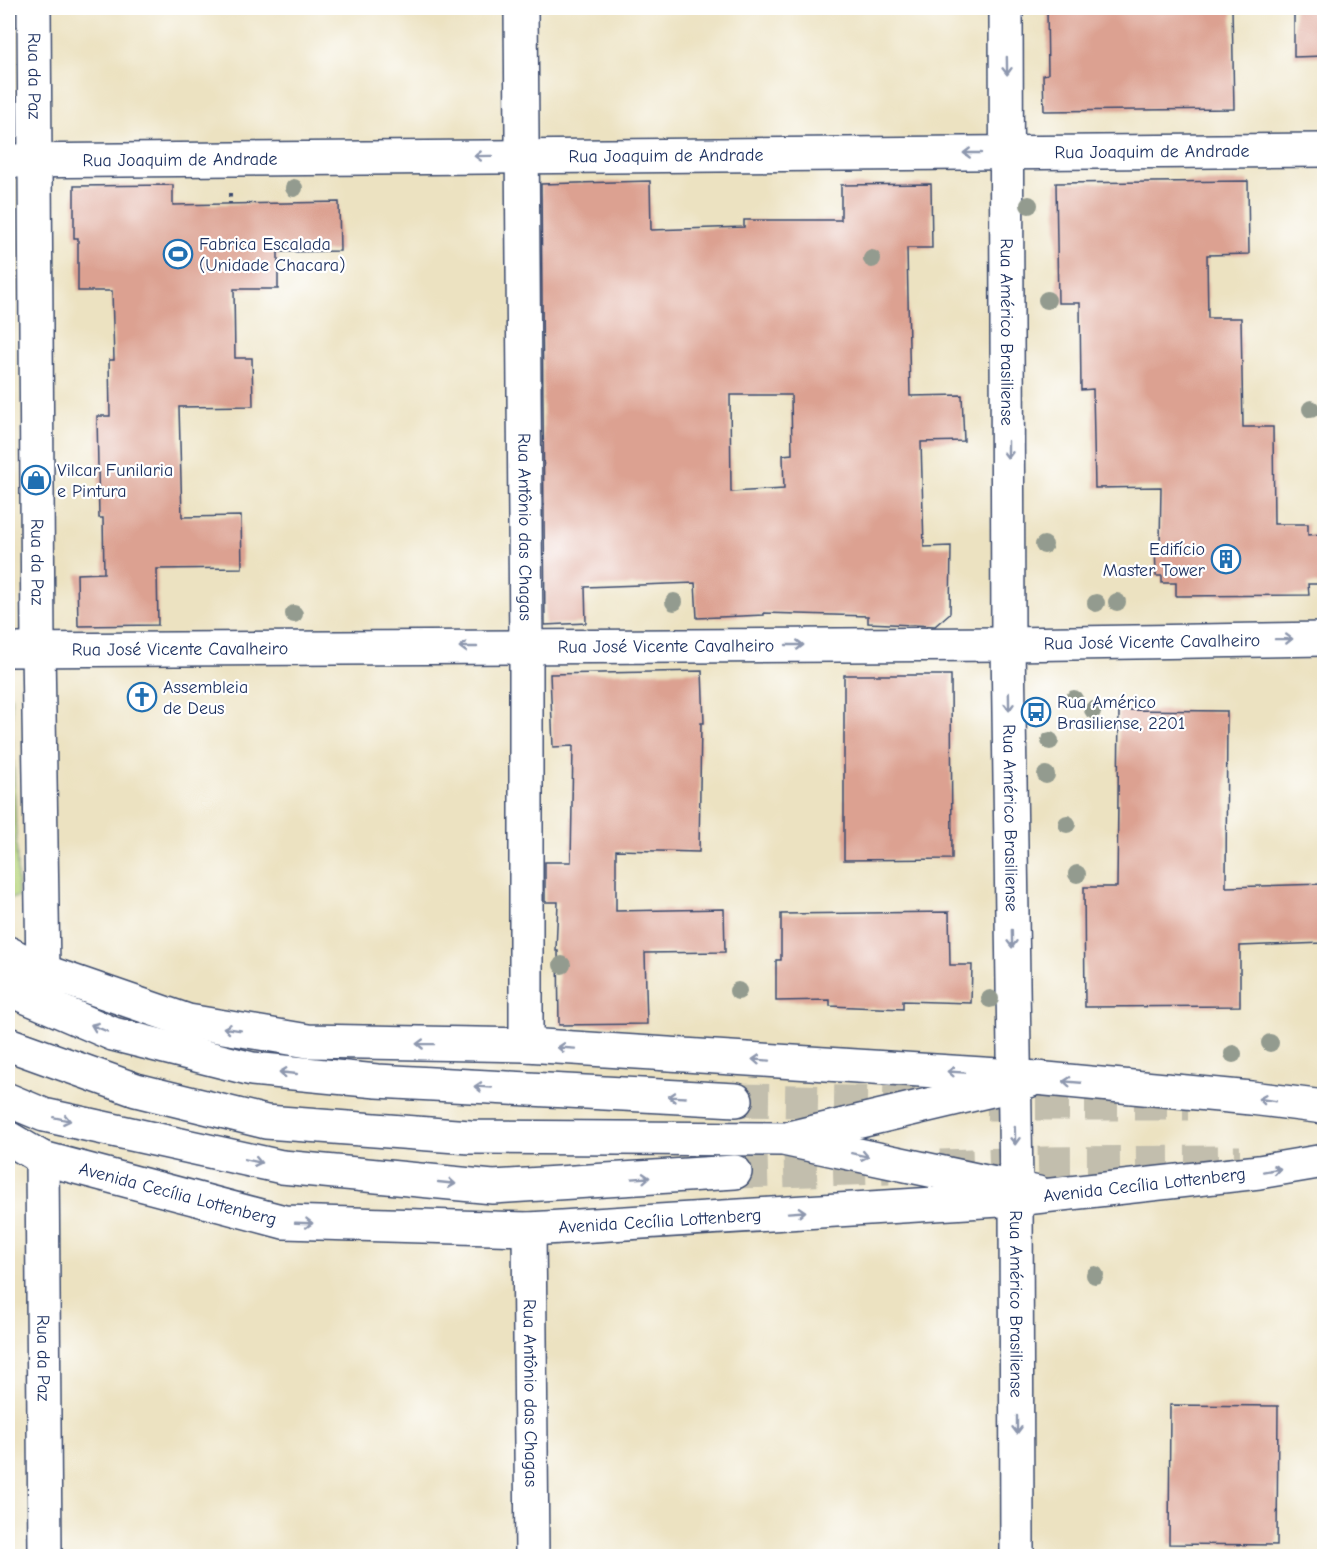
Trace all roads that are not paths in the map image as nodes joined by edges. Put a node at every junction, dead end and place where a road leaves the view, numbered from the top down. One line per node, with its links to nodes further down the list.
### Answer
1 (34, 8): 7 (street, Rua da Paz)
2 (520, 8): 6 (street, Rua Antônio das Chagas)
3 (1006, 8): 5 (street, Rua Américo Brasiliense, one-way to 5)
4 (1324, 150): 5 (street, Rua Joaquim de Andrade)
5 (1008, 153): 6 (street, Rua Joaquim de Andrade, one-way to 6); 9 (street, Rua Américo Brasiliense, one-way to 9)
6 (521, 156): 7 (street, Rua Joaquim de Andrade, one-way to 7); 10 (street, Rua Antônio das Chagas)
7 (21, 160): 11 (street, Rua da Paz)
8 (1324, 639): 9 (street, Rua José Vicente Cavalheiro, one-way to 8)
9 (1008, 644): 10 (street, Rua José Vicente Cavalheiro, one-way to 9); 17 (street, Rua Américo Brasiliense, one-way to 17)
10 (526, 647): 11 (street, Rua José Vicente Cavalheiro, one-way to 11); 16 (street, Rua Antônio das Chagas)
11 (23, 650): 13 (street, Rua da Paz)
12 (8, 953): 13 (street)
13 (43, 971): 16 (street, one-way to 13)
14 (8, 988): 19 (street, one-way to 14)
15 (8, 1044): 22 (street)
16 (526, 1046): 17 (street, one-way to 16)
17 (1022, 1080): 20 (street, one-way to 17); 22 (street); 26 (street, Rua Américo Brasiliense, one-way to 26)
18 (8, 1100): 25 (street, one-way to 25)
19 (736, 1100)
20 (1324, 1107)
21 (8, 1138): 23 (street, Avenida Cecília Lottenberg)
22 (783, 1139): 26 (street, one-way to 26)
23 (42, 1158): 27 (street, Avenida Cecília Lottenberg, one-way to 27); 28 (street, Rua da Paz)
24 (1324, 1161): 26 (street, Avenida Cecília Lottenberg, one-way to 24)
25 (735, 1172)
26 (1027, 1194): 27 (street, Avenida Cecília Lottenberg, one-way to 26); 30 (street, Rua Américo Brasiliense, one-way to 30)
27 (529, 1229): 29 (street, Rua Antônio das Chagas)
28 (45, 1557)
29 (532, 1557)
30 (1017, 1557)

